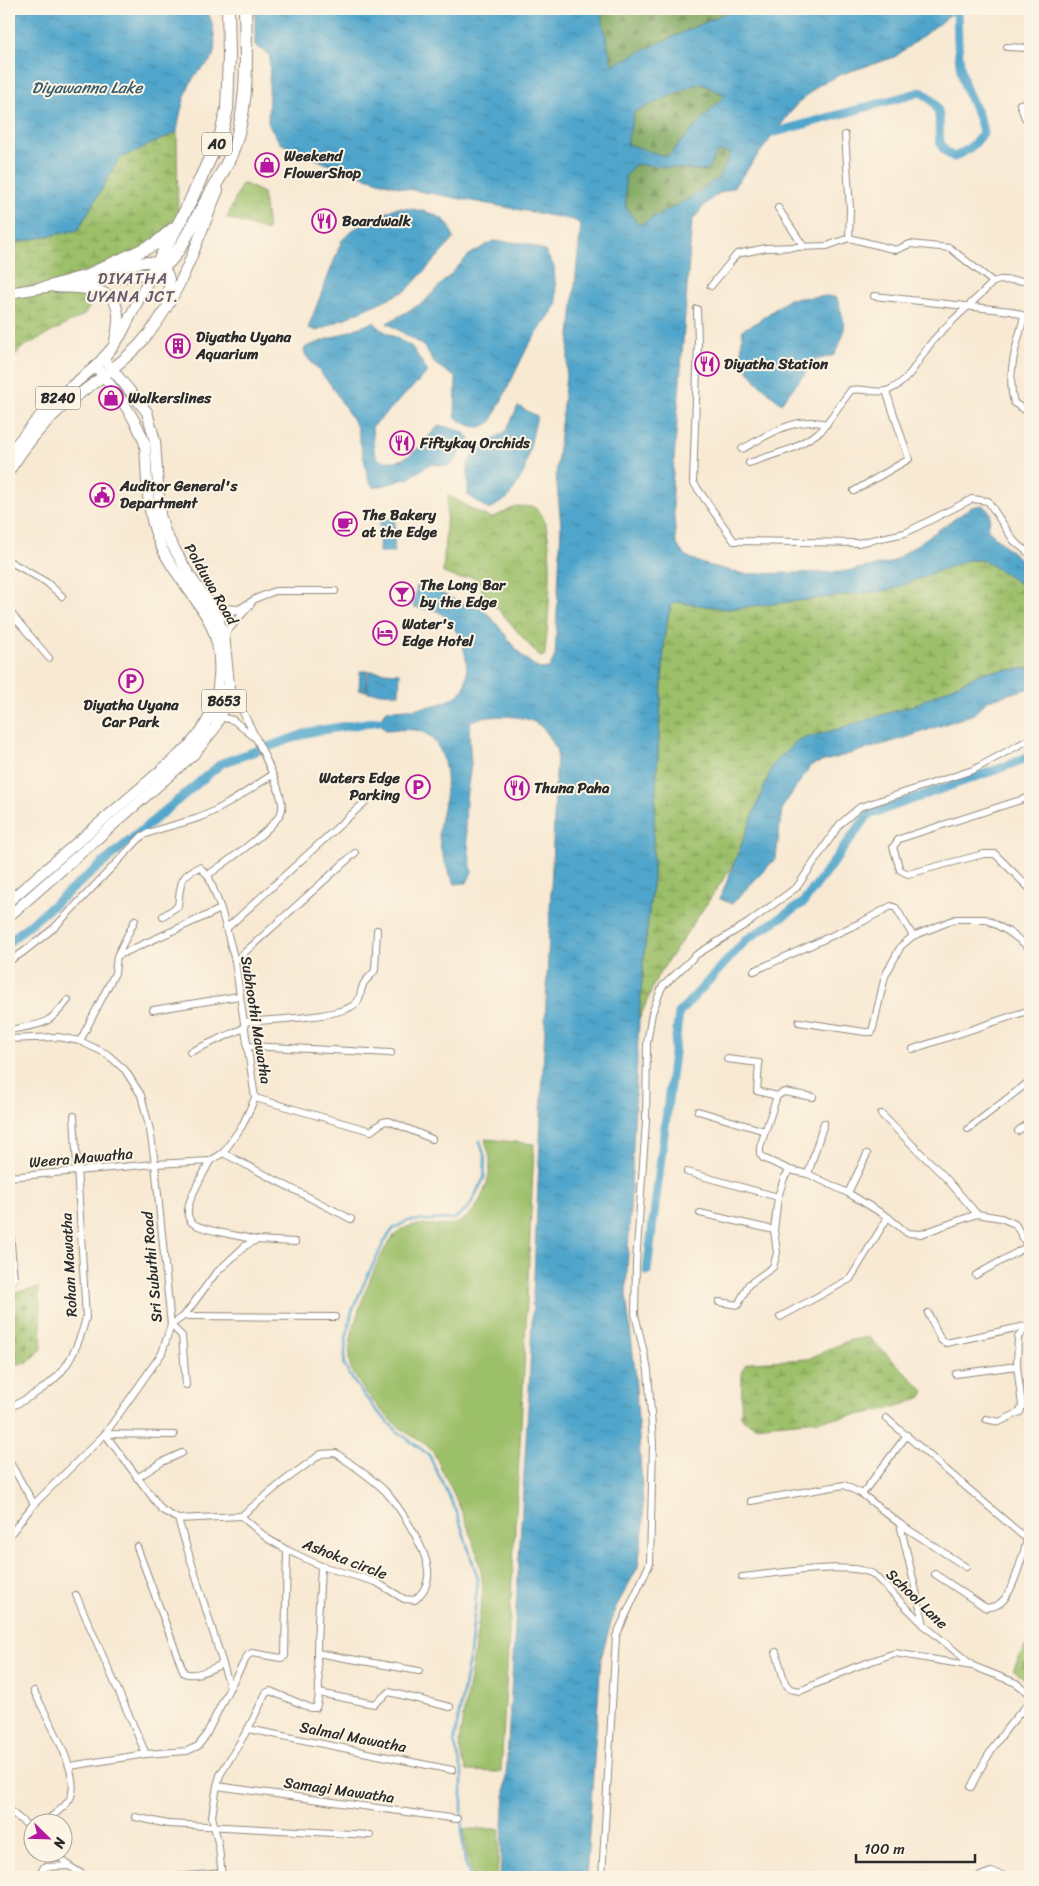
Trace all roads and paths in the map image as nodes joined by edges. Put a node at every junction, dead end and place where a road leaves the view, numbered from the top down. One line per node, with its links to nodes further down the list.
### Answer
1 (228, 9): 10 (highway, A0)
2 (245, 9): 8 (highway, A0)
3 (1007, 47): 4 (street)
4 (1030, 48)
5 (1030, 102): 6 (street)
6 (1025, 118)
7 (845, 135): 11 (street)
8 (230, 156): 13 (highway, A0); 24 (main road)
9 (778, 208): 12 (street)
10 (178, 224): 13 (highway, A0); 14 (highway)
11 (849, 238): 12 (street); 16 (street)
12 (804, 247): 17 (street)
13 (158, 268): 14 (main road); 18 (main road); 24 (main road); 25 (main road, B240)
14 (93, 273): 18 (main road)
15 (1030, 281): 16 (street)
16 (993, 282): 21 (street)
17 (710, 286)
18 (46, 287): 19 (main road); 25 (main road)
19 (9, 293)
20 (874, 296): 21 (street)
21 (970, 306): 23 (street); 29 (street)
22 (697, 309): 37 (street)
23 (1027, 317): 30 (street)
24 (148, 332): 27 (main road, B240)
25 (112, 348): 26 (main road, B240)
26 (99, 362): 27 (main road, Polduwa Road); 28 (main road, Polduwa Road); 33 (main road, B240)
27 (112, 369): 28 (main road, B240); 41 (main road, Polduwa Road / B653)
28 (103, 376): 35 (main road, B240); 45 (main road, Polduwa Road / B653)
29 (886, 391): 31 (street); 36 (street)
30 (1030, 413)
31 (827, 424): 32 (street); 34 (street)
32 (742, 449)
33 (9, 453)
34 (749, 463)
35 (9, 471)
36 (854, 491)
37 (1030, 554)
38 (9, 561): 40 (street)
39 (335, 591): 42 (street)
40 (62, 596)
41 (204, 596): 43 (street); 45 (main road, Polduwa Road / B653)
42 (257, 598): 43 (street); 46 (street)
43 (239, 610): 45 (street)
44 (9, 611): 47 (street)
45 (214, 621): 46 (main road, Polduwa Road / B653); 58 (main road, Polduwa Road / B653)
46 (224, 635): 48 (main road, Polduwa Road / B653)
47 (49, 658)
48 (229, 684): 49 (main road, Polduwa Road / B653); 50 (street)
49 (219, 717): 50 (street); 60 (main road, Polduwa Road / B653)
50 (256, 739): 52 (street)
51 (1030, 739): 186 (street)
52 (272, 775): 56 (street); 68 (street)
53 (1030, 797): 57 (street)
54 (365, 802): 63 (street)
55 (355, 853): 69 (street)
56 (208, 875): 59 (street, Subhoothi Mawatha); 61 (street)
57 (1030, 889)
58 (9, 901)
59 (221, 909): 63 (street, Subhoothi Mawatha); 67 (street)
60 (9, 916)
61 (163, 916)
62 (135, 920): 67 (street)
63 (227, 928): 69 (street, Subhoothi Mawatha)
64 (377, 930): 78 (street)
65 (913, 936): 66 (street); 70 (street); 77 (street)
66 (1030, 948)
67 (117, 956): 81 (street)
68 (9, 960)
69 (235, 961): 73 (street, Subhoothi Mawatha)
70 (754, 971)
71 (1030, 972): 72 (street)
72 (1030, 982)
73 (240, 996): 75 (street); 78 (street, Subhoothi Mawatha)
74 (68, 1000): 79 (street)
75 (153, 1010)
76 (1030, 1010): 83 (street)
77 (799, 1022)
78 (244, 1025): 82 (street, Subhoothi Mawatha); 84 (street)
79 (9, 1030)
80 (9, 1038): 81 (street, Sri Subuthi Road)
81 (80, 1041): 103 (street, Sri Subuthi Road)
82 (247, 1046): 85 (street); 90 (street, Subhoothi Mawatha)
83 (913, 1049)
84 (190, 1052)
85 (391, 1053)
86 (727, 1059): 88 (street)
87 (1030, 1081): 96 (street)
88 (777, 1096): 89 (street); 97 (street)
89 (813, 1097)
90 (255, 1098): 99 (street); 100 (street, Subhoothi Mawatha)
91 (698, 1111): 97 (street)
92 (881, 1114): 112 (street)
93 (74, 1116): 104 (street, Rohan Mawatha)
94 (1030, 1121): 98 (street)
95 (824, 1123): 107 (street)
96 (968, 1129)
97 (765, 1131): 105 (street)
98 (1018, 1131)
99 (432, 1138)
100 (223, 1153): 102 (street, Subhoothi Mawatha); 115 (street)
101 (867, 1154): 109 (street)
102 (210, 1160): 103 (street, Subhoothi Mawatha); 117 (street)
103 (155, 1164): 104 (street, Weera Mawatha); 127 (street, Sri Subuthi Road)
104 (76, 1170): 108 (street, Weera Mawatha); 132 (street, Rohan Mawatha)
105 (790, 1170): 107 (street); 110 (street)
106 (687, 1172): 110 (street)
107 (808, 1174): 109 (street)
108 (9, 1177)
109 (848, 1193): 113 (street)
110 (778, 1197): 116 (street)
111 (700, 1213): 116 (street)
112 (977, 1214): 113 (street); 119 (street)
113 (888, 1217): 126 (street)
114 (9, 1219): 121 (street)
115 (351, 1219)
116 (774, 1230): 122 (street)
117 (256, 1240): 118 (street); 124 (street)
118 (295, 1242)
119 (1029, 1248): 120 (street)
120 (976, 1275)
121 (9, 1285)
122 (719, 1302)
123 (928, 1313): 128 (street)
124 (184, 1316): 125 (street); 127 (street)
125 (335, 1317)
126 (780, 1317)
127 (171, 1325): 131 (street); 135 (street, Sri Subuthi Road)
128 (1030, 1325): 129 (street)
129 (1016, 1366): 130 (street); 134 (street)
130 (956, 1374)
131 (186, 1385)
132 (9, 1408)
133 (886, 1418): 137 (street)
134 (986, 1419)
135 (105, 1434): 136 (street); 140 (street); 143 (street, Sri Subuthi Road)
136 (174, 1435)
137 (907, 1435): 141 (street); 148 (street)
138 (182, 1453): 140 (street)
139 (9, 1464): 143 (street)
140 (137, 1478): 145 (street)
141 (862, 1494): 142 (street); 146 (street)
142 (751, 1501)
143 (34, 1504): 147 (street, Sri Subuthi Road)
144 (240, 1516): 145 (street); 150 (street, Ashoka circle); 151 (street, Ashoka circle)
145 (178, 1519): 159 (street)
146 (900, 1524): 152 (street); 156 (street)
147 (9, 1536)
148 (1029, 1541): 153 (street)
149 (137, 1547): 159 (street)
150 (287, 1550): 151 (street, Ashoka circle); 162 (street)
151 (321, 1566): 158 (street)
152 (966, 1567)
153 (935, 1574)
154 (742, 1577): 156 (street, School Lane)
155 (76, 1595): 169 (street)
156 (925, 1626): 160 (street, School Lane)
157 (776, 1652): 160 (street)
158 (317, 1653): 161 (street); 164 (street)
159 (223, 1664): 162 (street)
160 (973, 1666): 165 (street, School Lane)
161 (419, 1671)
162 (230, 1687): 169 (street)
163 (34, 1691): 170 (street)
164 (319, 1693): 167 (street); 168 (street)
165 (1030, 1694)
166 (1030, 1702): 173 (street)
167 (450, 1707)
168 (248, 1729): 171 (street, Salmal Mawatha); 172 (street)
169 (146, 1754): 170 (street)
170 (70, 1766): 175 (street)
171 (452, 1770)
172 (217, 1786): 177 (street, Samagi Mawatha); 179 (street)
173 (971, 1787)
174 (9, 1810): 178 (street)
175 (55, 1814)
176 (135, 1816): 179 (street)
177 (457, 1819)
178 (22, 1821)
179 (213, 1827): 180 (street); 182 (street)
180 (370, 1835)
181 (69, 1866): 183 (street); 184 (street)
182 (222, 1875): 185 (street)
183 (38, 1877)
184 (87, 1877)
185 (176, 1877)
186 (602, 1877)
187 (978, 1877): 188 (street)
188 (1009, 1877)

